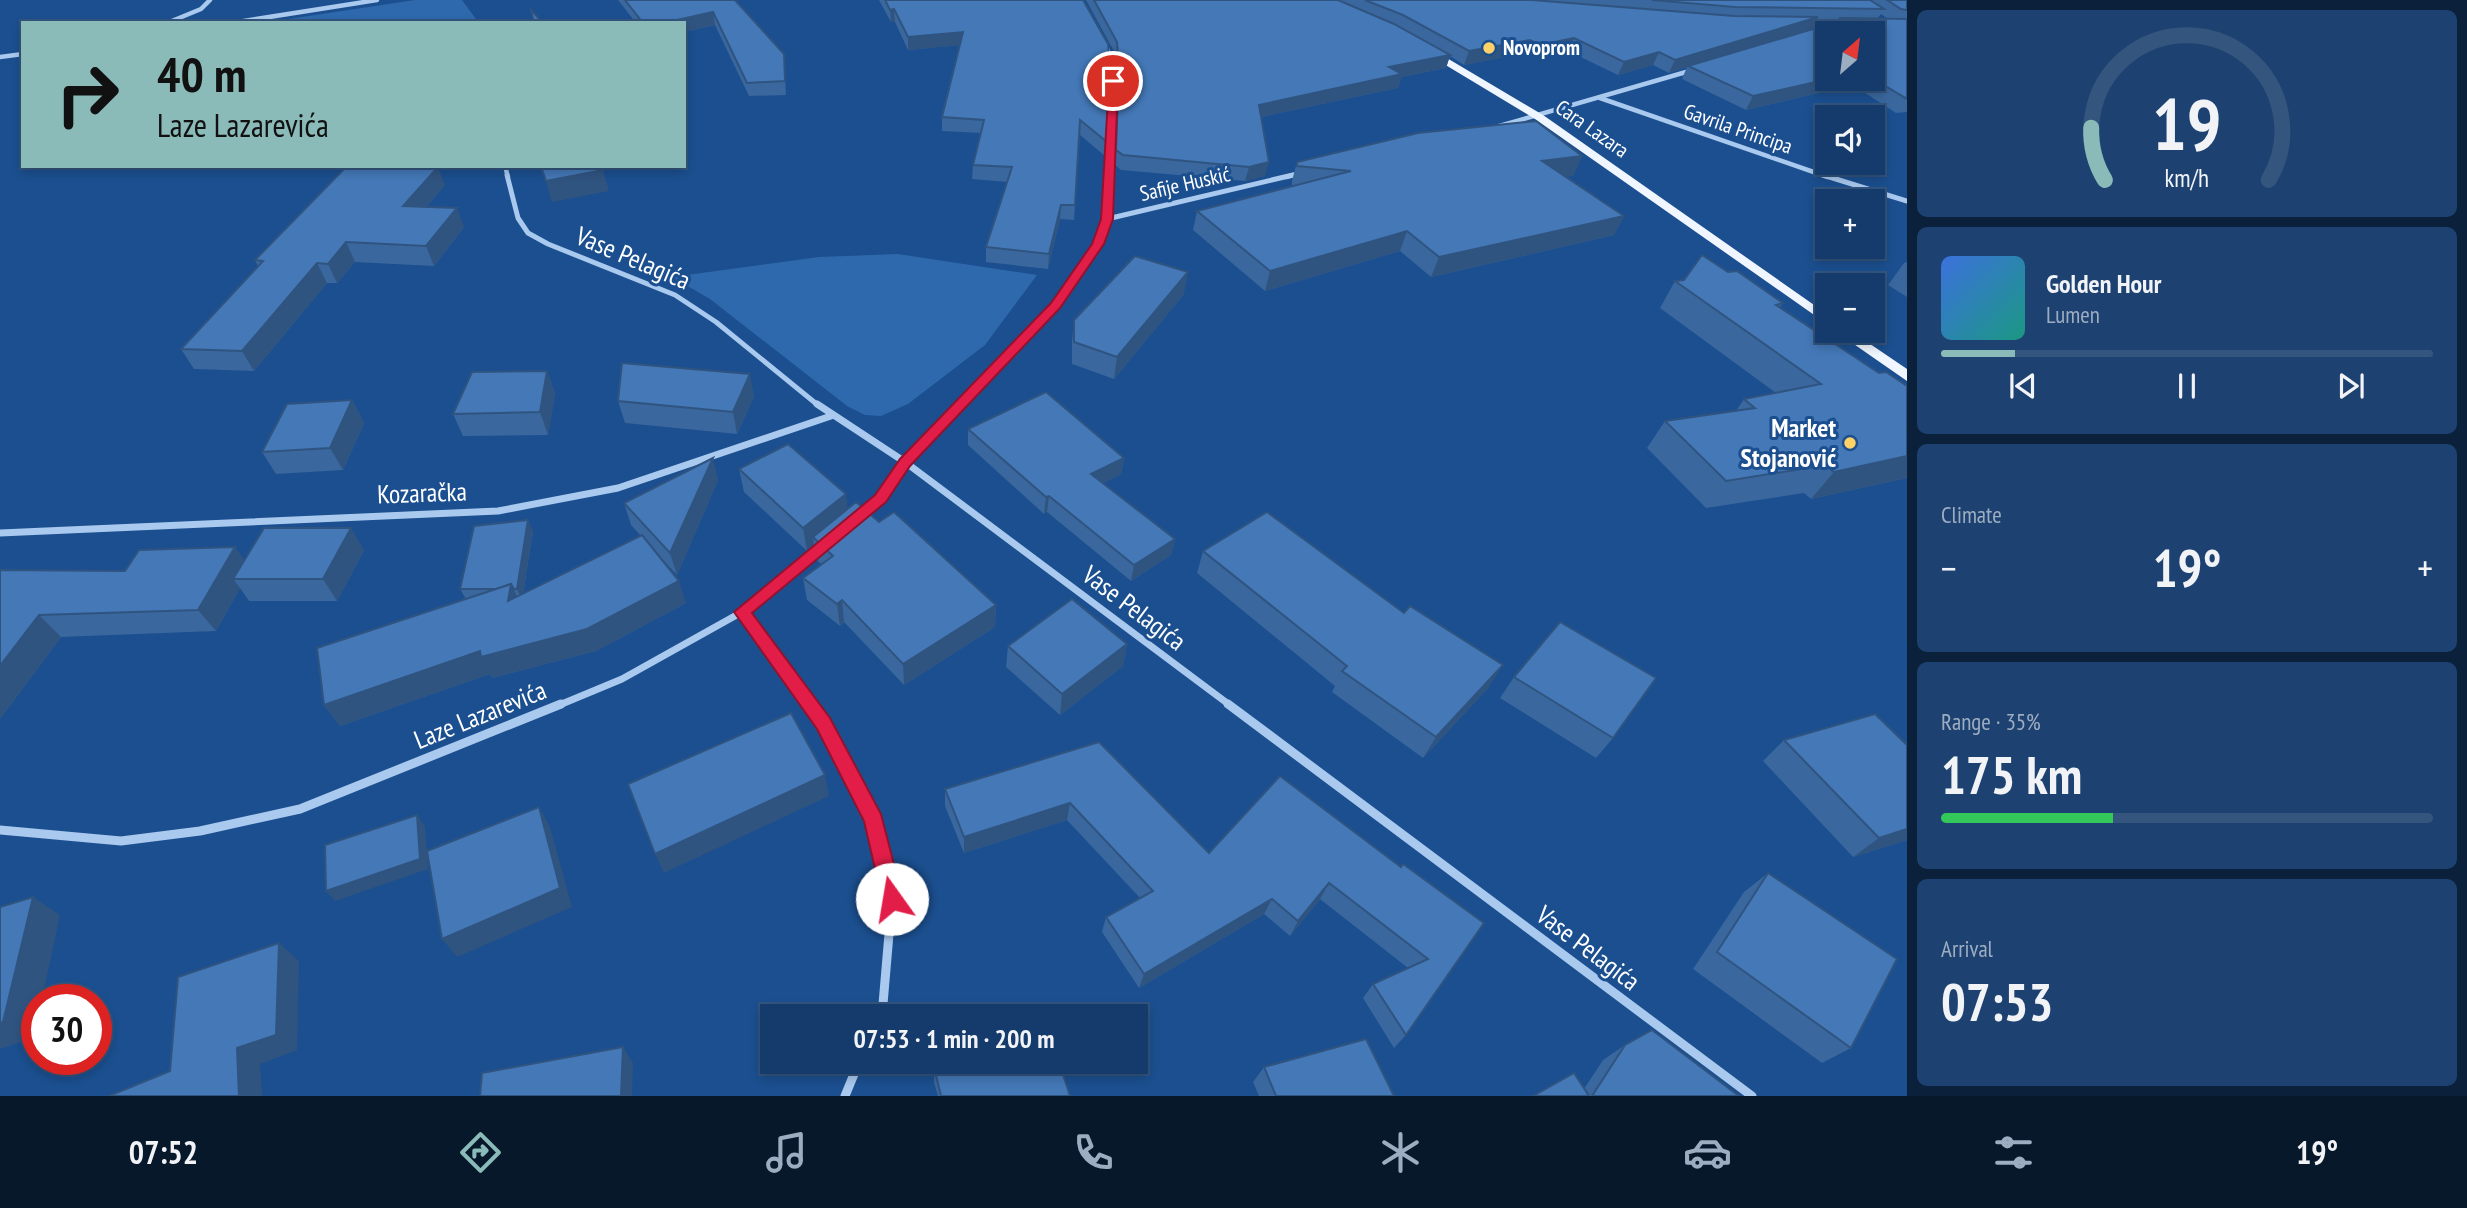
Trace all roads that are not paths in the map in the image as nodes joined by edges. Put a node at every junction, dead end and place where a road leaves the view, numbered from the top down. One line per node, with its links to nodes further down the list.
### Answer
1 (210, 0): 3 (street)
2 (377, 0): 4 (street)
3 (172, 21)
4 (244, 21)
5 (1102, 39): 16 (street)
6 (1413, 42): 11 (main road, Cara Lazara)
7 (21, 54): 8 (street)
8 (0, 57)
9 (1702, 68): 10 (street)
10 (1600, 98): 11 (street); 15 (street, Gavrila Principa)
11 (1539, 117): 12 (street); 17 (main road, Cara Lazara)
12 (1485, 129)
13 (506, 168): 20 (street, Vase Pelagića)
14 (1310, 171): 16 (street, Safije Huskić)
15 (1907, 201)
16 (1107, 219): 21 (street, Safije Huskić)
17 (1815, 312)
18 (1859, 343): 19 (main road)
19 (1907, 376)
20 (831, 415): 21 (street, Vase Pelagića); 23 (street, Kozaračka)
21 (905, 462): 22 (street); 30 (street, Vase Pelagića)
22 (848, 525)
23 (0, 533)
24 (827, 542): 25 (street, Laze Lazarevića)
25 (742, 612): 26 (street, Laze Lazarevića); 27 (street)
26 (0, 830)
27 (883, 1004)
28 (854, 1074): 29 (street)
29 (845, 1096)
30 (1752, 1096)

